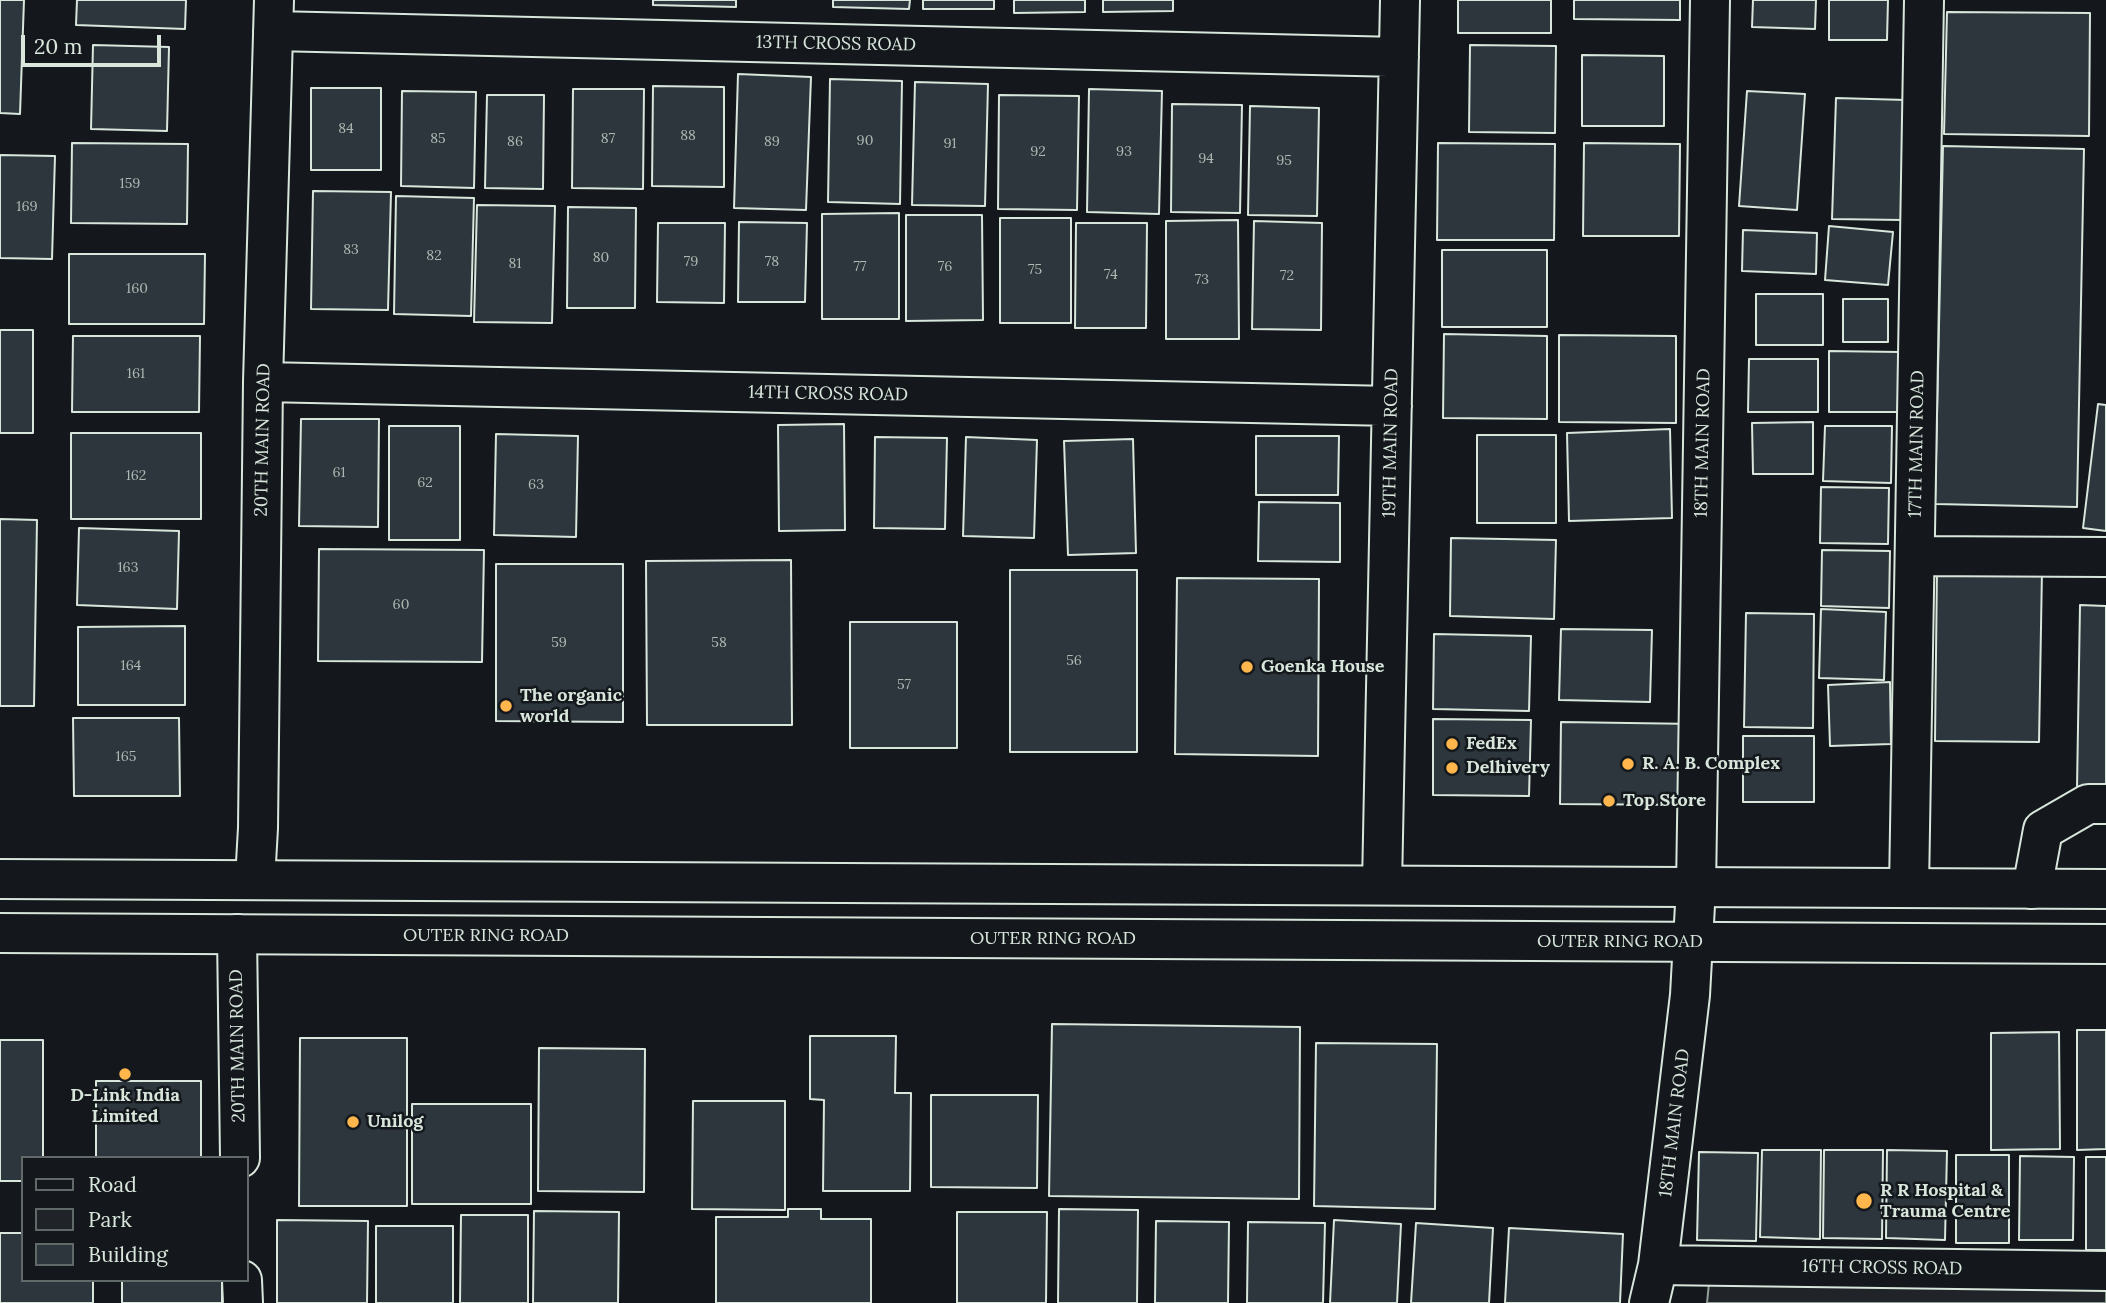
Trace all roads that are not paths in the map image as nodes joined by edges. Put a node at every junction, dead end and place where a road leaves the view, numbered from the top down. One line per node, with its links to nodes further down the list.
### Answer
1 (1400, 0): 5 (main road, 19TH MAIN ROAD)
2 (1710, 0): 14 (main road, 18TH MAIN ROAD)
3 (1924, 0): 8 (main road, 17TH MAIN ROAD)
4 (273, 15): 5 (main road, 13TH CROSS ROAD); 6 (main road, 20TH MAIN ROAD)
5 (1399, 57): 7 (main road, 19TH MAIN ROAD)
6 (263, 382): 7 (main road, 14TH CROSS ROAD); 12 (main road, 20TH MAIN ROAD)
7 (1392, 406): 13 (main road, 19TH MAIN ROAD)
8 (1915, 556): 9 (main road); 15 (main road, 17TH MAIN ROAD)
9 (2106, 557)
10 (2106, 804): 16 (main road)
11 (0, 879): 12 (main road)
12 (255, 880): 13 (main road)
13 (1382, 885): 14 (main road)
14 (1696, 887): 15 (main road); 20 (main road, 18TH MAIN ROAD)
15 (1909, 888): 16 (main road)
16 (2032, 889): 17 (main road)
17 (2106, 889)
18 (0, 933): 19 (main road, OUTER RING ROAD)
19 (237, 934): 20 (main road, OUTER RING ROAD); 22 (main road, 20TH MAIN ROAD)
20 (1693, 943): 21 (main road, OUTER RING ROAD); 23 (main road, 18TH MAIN ROAD)
21 (2106, 944)
22 (240, 1156)
23 (1658, 1265): 24 (main road, 16TH CROSS ROAD); 27 (main road, 18TH MAIN ROAD)
24 (2106, 1271)
25 (243, 1282): 26 (main road)
26 (243, 1303)
27 (1649, 1303)

